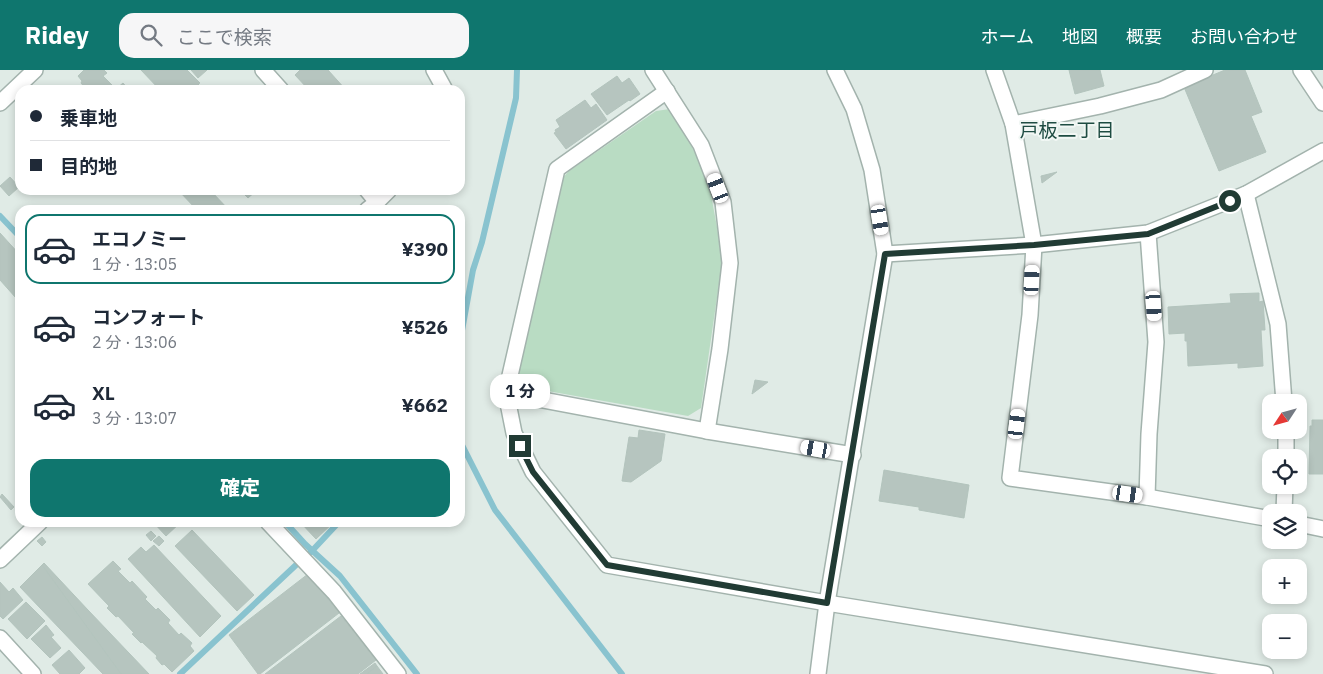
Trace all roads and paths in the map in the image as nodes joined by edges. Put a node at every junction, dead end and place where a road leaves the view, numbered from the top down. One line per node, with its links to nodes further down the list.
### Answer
1 (35, 70): 8 (street)
2 (434, 70): 9 (street)
3 (653, 70): 11 (street)
4 (835, 70): 19 (street)
5 (994, 70): 14 (street)
6 (1205, 70): 14 (street)
7 (1301, 70): 13 (street)
8 (19, 85)
9 (442, 85)
10 (15, 89): 12 (street)
11 (667, 91): 20 (street); 22 (street)
12 (0, 103)
13 (1323, 103)
14 (1013, 124): 18 (street)
15 (1323, 151): 16 (street)
16 (1246, 194): 17 (street); 21 (street)
17 (1148, 234): 18 (street); 24 (street)
18 (1034, 245): 19 (street); 24 (street)
19 (885, 254): 23 (street)
20 (506, 393): 22 (street); 31 (street)
21 (1283, 394)
22 (707, 431): 23 (street)
23 (853, 455): 31 (street)
24 (1147, 497): 25 (street)
25 (1262, 517)
26 (1307, 526): 29 (street)
27 (35, 527): 30 (street)
28 (273, 527): 34 (street)
29 (1323, 529)
30 (0, 560)
31 (827, 603): 35 (street); 36 (street)
32 (0, 638): 33 (street)
33 (33, 674)
34 (398, 674)
35 (818, 674)
36 (1266, 674)

